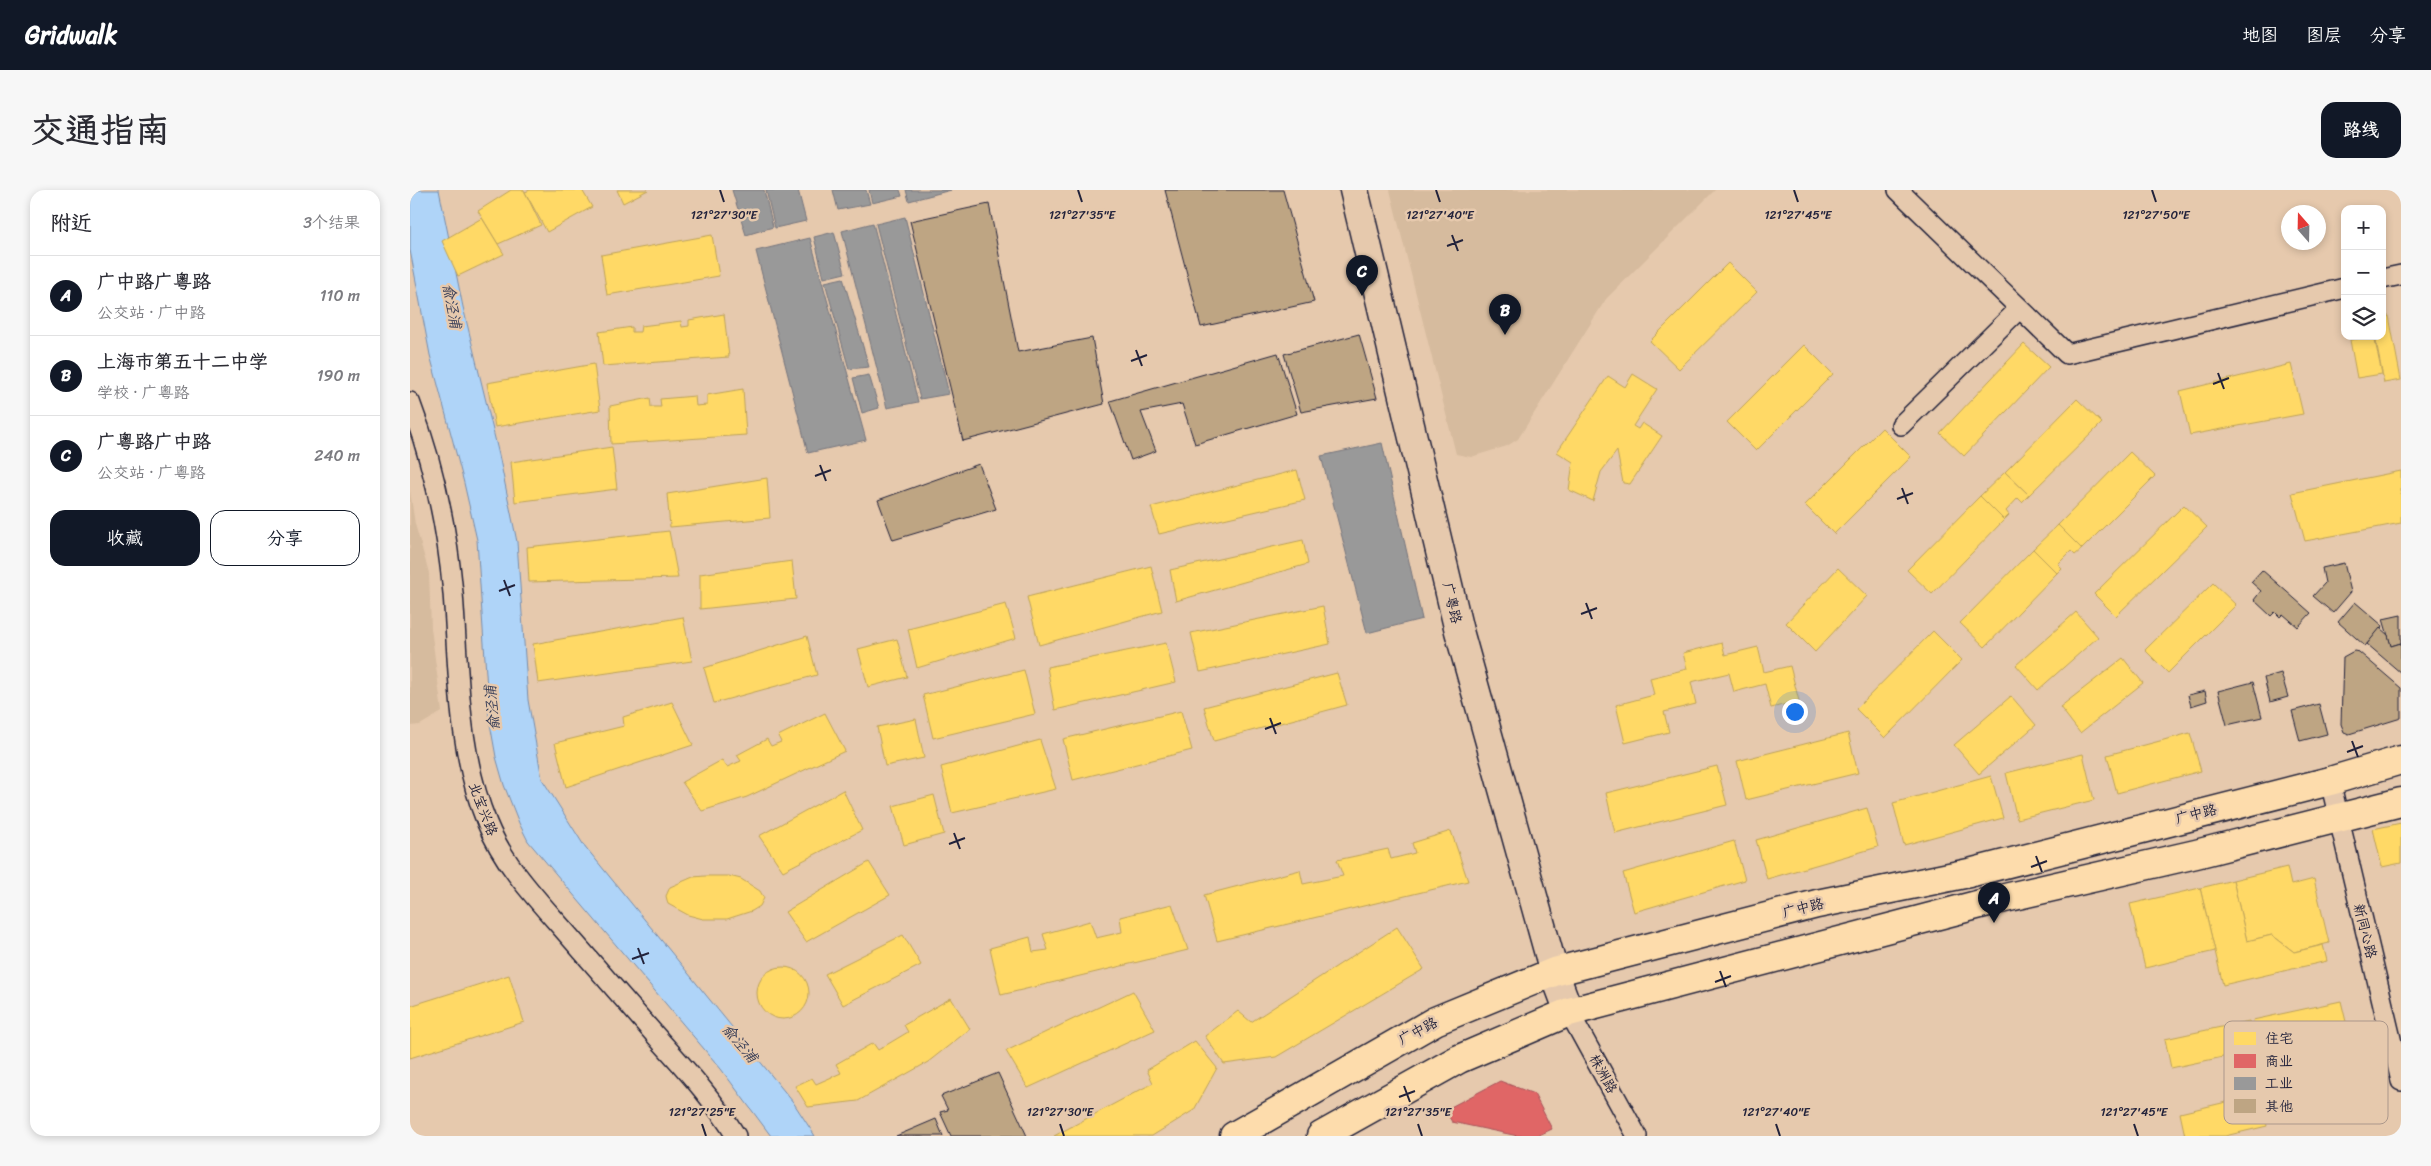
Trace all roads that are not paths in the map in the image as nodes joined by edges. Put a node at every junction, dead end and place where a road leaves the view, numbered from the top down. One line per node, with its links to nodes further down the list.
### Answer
1 (1354, 190): 13 (main road, 广粤路)
2 (1898, 190): 6 (street)
3 (2401, 274): 4 (street)
4 (2386, 278)
5 (2341, 289): 6 (street)
6 (2019, 310): 8 (street)
7 (410, 402): 18 (street, 北宝兴路)
8 (1901, 425)
9 (2401, 760): 10 (main road, 广中路)
10 (2330, 781): 12 (street, 新同心路); 13 (main road, 广中路)
11 (2401, 802): 12 (main road)
12 (2337, 818): 14 (main road); 15 (street, 新同心路)
13 (1554, 972): 14 (main road, 广粤路); 19 (main road, 广中路)
14 (1569, 1012): 20 (main road); 21 (street, 株洲路)
15 (2386, 1021)
16 (2388, 1028): 17 (street, 新同心路)
17 (2401, 1081)
18 (736, 1136)
19 (1234, 1136)
20 (1322, 1136)
21 (1637, 1136)

